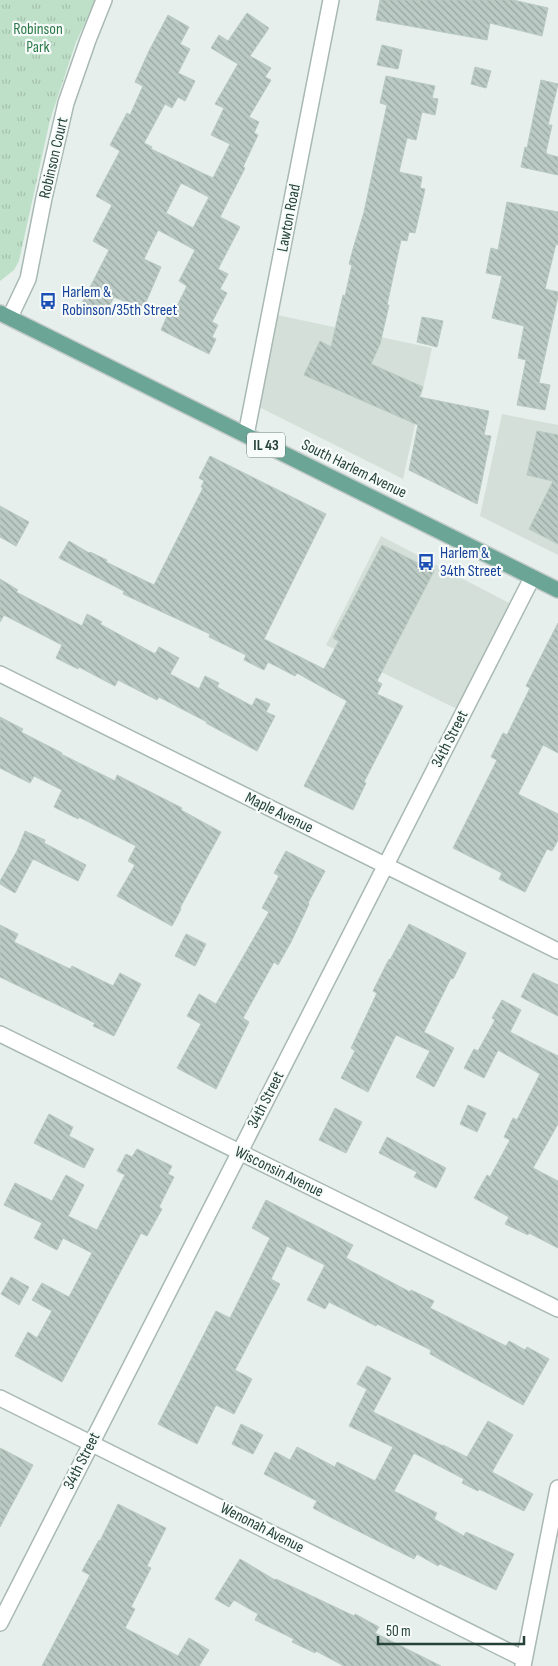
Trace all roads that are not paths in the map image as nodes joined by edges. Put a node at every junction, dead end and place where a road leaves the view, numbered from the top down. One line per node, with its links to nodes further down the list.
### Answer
1 (104, 0): 3 (street, Robinson Court)
2 (331, 0): 4 (street, Lawton Road)
3 (5, 315): 4 (main road, South Harlem Avenue / IL 43)
4 (246, 435): 5 (main road, South Harlem Avenue / IL 43)
5 (532, 578): 6 (main road, South Harlem Avenue / IL 43); 8 (street, 34th Street)
6 (558, 590)
7 (0, 674): 8 (street, Maple Avenue)
8 (386, 865): 9 (street, Maple Avenue); 11 (street, 34th Street)
9 (558, 951)
10 (0, 1034): 11 (street, Wisconsin Avenue)
11 (240, 1152): 12 (street, Wisconsin Avenue); 14 (street, 34th Street)
12 (558, 1309)
13 (0, 1398): 14 (street, Wenonah Avenue)
14 (92, 1443): 16 (street, 34th Street); 17 (street, Wenonah Avenue)
15 (558, 1488): 17 (street)
16 (0, 1623)
17 (523, 1663)

